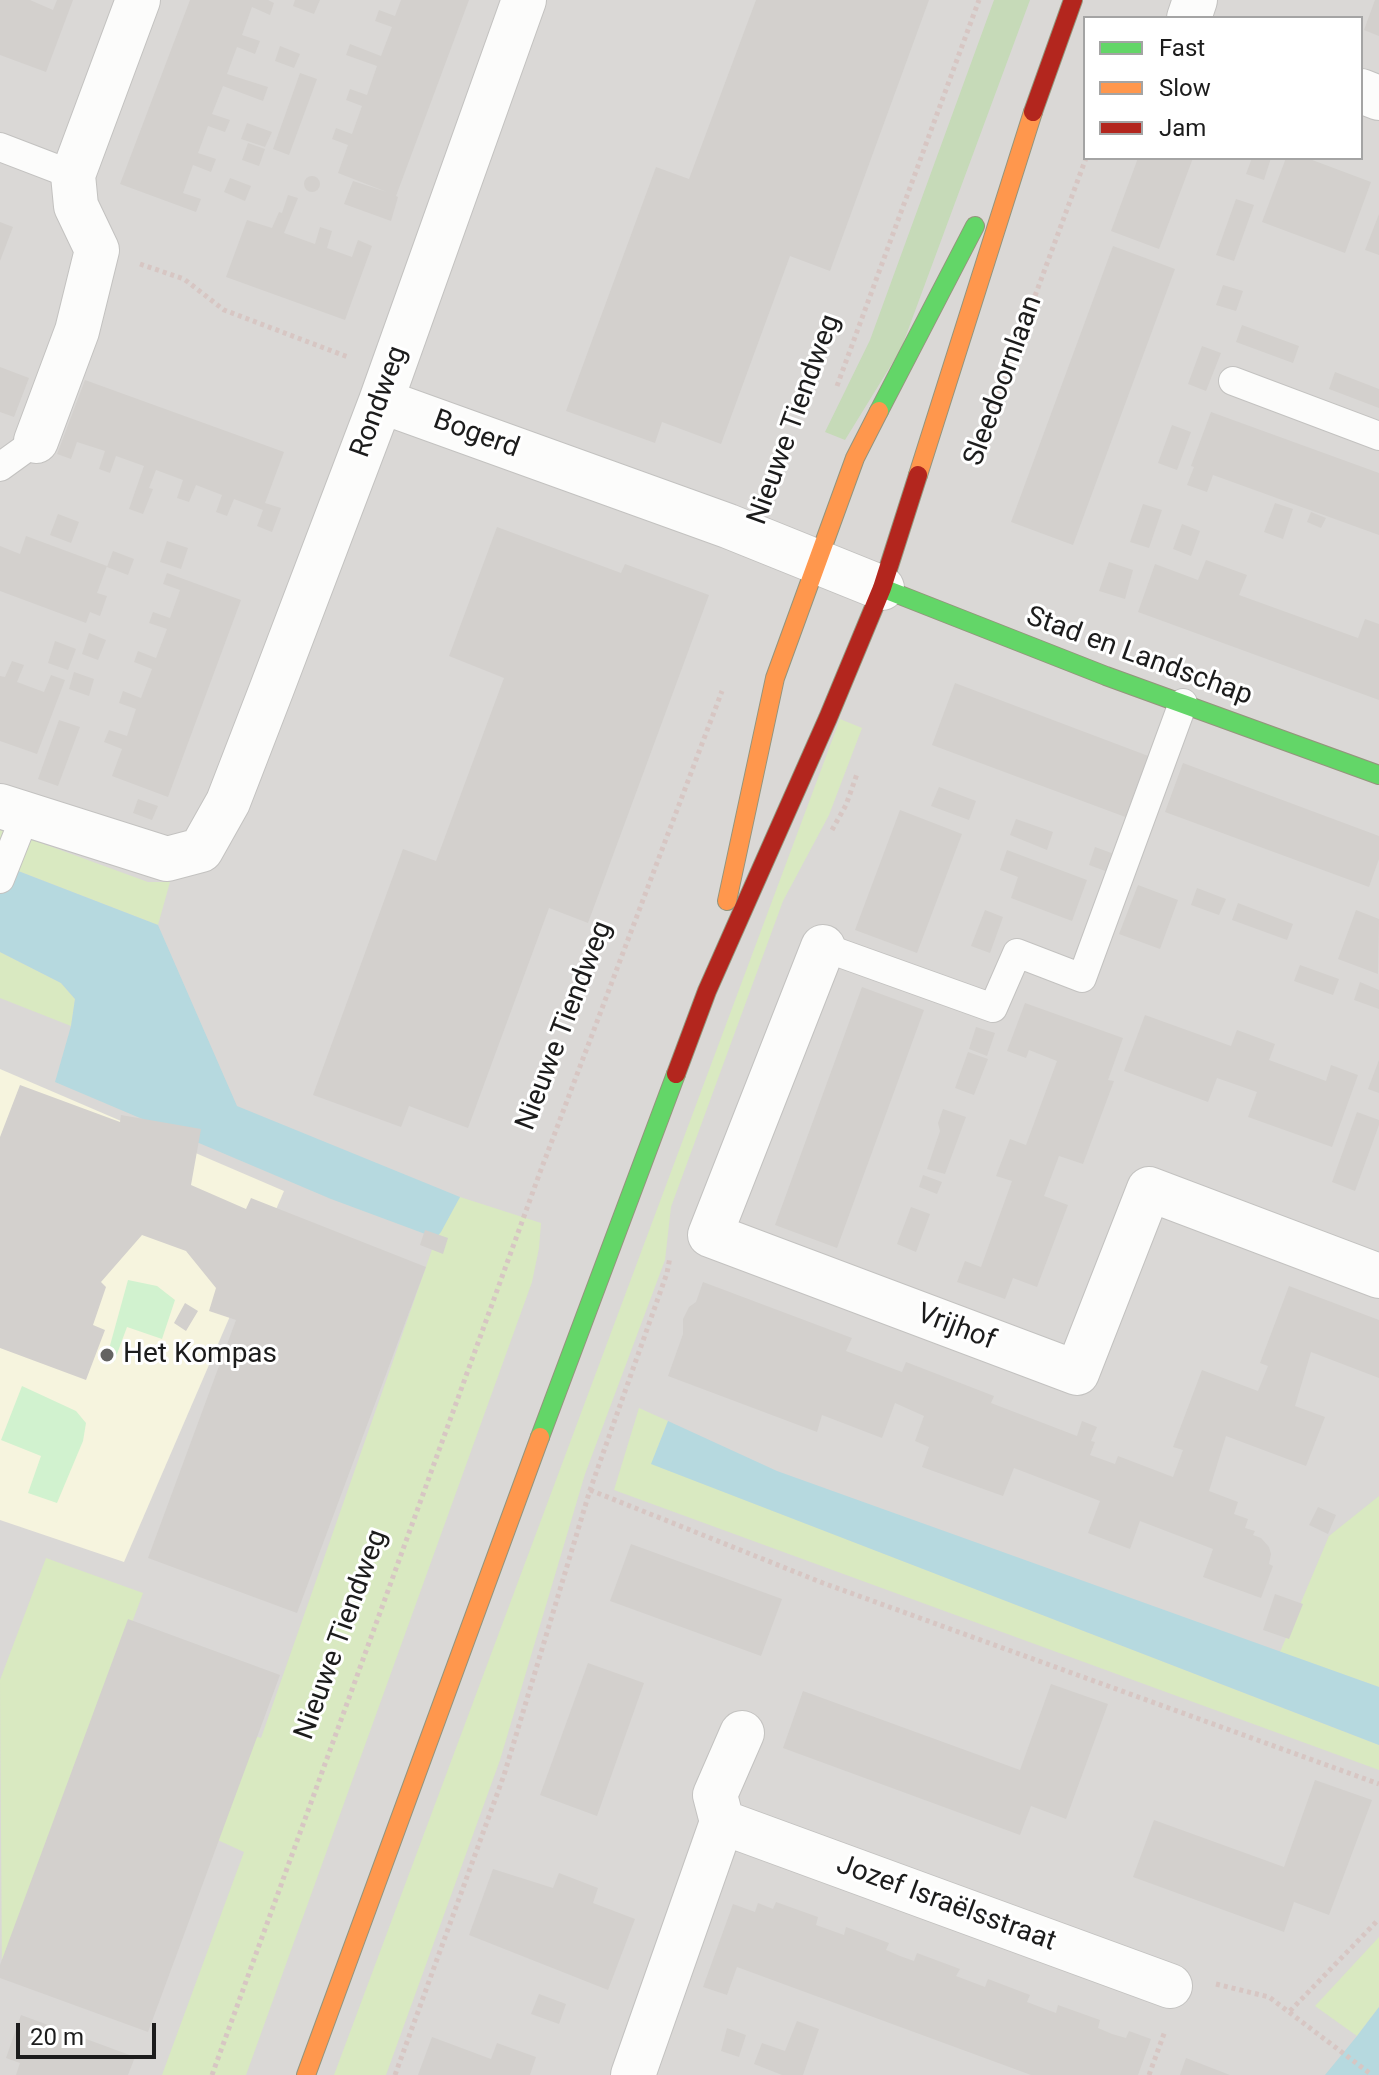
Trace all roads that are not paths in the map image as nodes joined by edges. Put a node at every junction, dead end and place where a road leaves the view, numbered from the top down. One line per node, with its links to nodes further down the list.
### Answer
1 (138, 0): 6 (street)
2 (524, 0): 8 (street, Rondweg)
3 (1073, 0): 4 (street)
4 (1031, 117): 12 (street); 13 (street)
5 (0, 147): 6 (lane)
6 (73, 175): 10 (street)
7 (1233, 381): 9 (lane)
8 (381, 401): 12 (street, Bogerd); 16 (street, Rondweg)
9 (1379, 436)
10 (36, 441): 11 (lane)
11 (0, 467)
12 (816, 561): 13 (street, Bogerd); 19 (street)
13 (882, 588): 14 (street, Stad en Landschap); 19 (street)
14 (1183, 703): 15 (street, Stad en Landschap); 18 (lane)
15 (1379, 775)
16 (12, 823): 17 (lane)
17 (0, 879)
18 (823, 947): 20 (street, Vrijhof)
19 (707, 991): 24 (street)
20 (1379, 1276)
21 (742, 1733): 22 (street)
22 (722, 1822): 23 (street, Jozef Israëlsstraat); 25 (street)
23 (1170, 1986)
24 (306, 2075)
25 (633, 2075)

